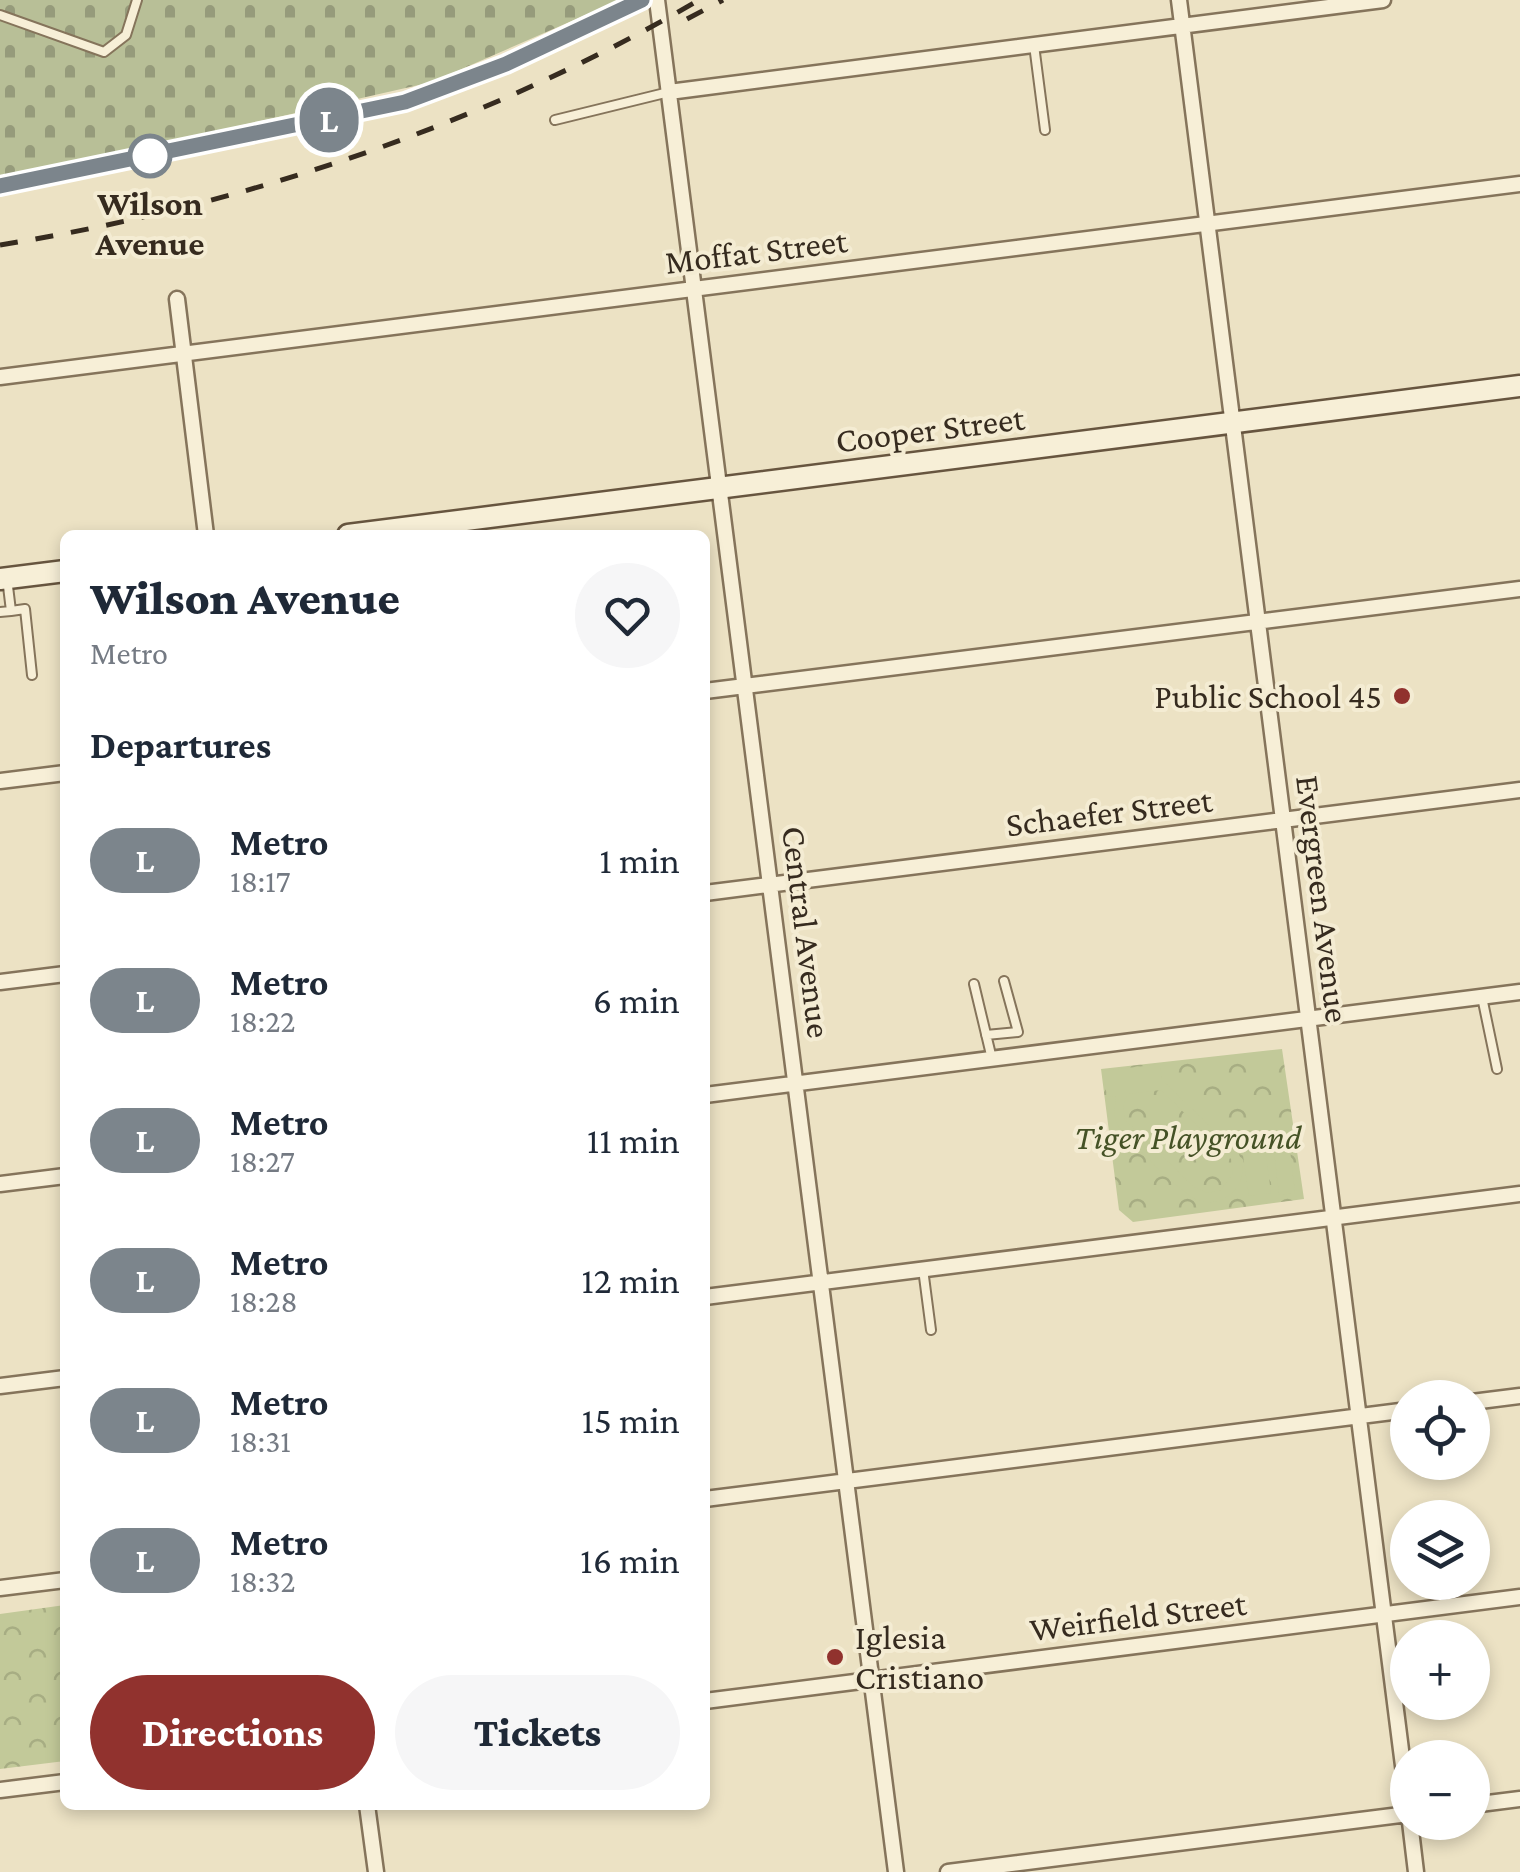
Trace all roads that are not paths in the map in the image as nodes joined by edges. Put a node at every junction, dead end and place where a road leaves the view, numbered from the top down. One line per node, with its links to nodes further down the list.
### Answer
1 (137, 0): 5 (lane)
2 (657, 0): 8 (street, Central Avenue)
3 (1179, 0): 6 (street, Evergreen Avenue)
4 (1382, 0): 6 (street)
5 (0, 15)
6 (1182, 26): 7 (street); 12 (street, Evergreen Avenue)
7 (1034, 45): 8 (street); 10 (lane)
8 (670, 92): 9 (lane); 13 (street, Central Avenue)
9 (555, 120)
10 (1045, 130)
11 (1520, 184): 12 (street, Moffat Street)
12 (1207, 224): 13 (street, Moffat Street); 18 (street, Evergreen Avenue)
13 (696, 288): 15 (street, Moffat Street); 19 (street, Central Avenue)
14 (176, 299): 15 (street)
15 (184, 354): 16 (street, Moffat Street); 20 (street)
16 (0, 378)
17 (1520, 386): 18 (main road, Cooper Street)
18 (1232, 423): 19 (main road, Cooper Street); 27 (street, Evergreen Avenue)
19 (719, 488): 21 (main road, Cooper Street); 29 (street, Central Avenue)
20 (205, 530)
21 (387, 530)
22 (60, 572): 23 (main road)
23 (4, 579): 25 (lane)
24 (1520, 589): 27 (street)
25 (10, 610): 26 (lane); 28 (lane)
26 (0, 612)
27 (1258, 622): 29 (street); 34 (street, Evergreen Avenue)
28 (32, 675)
29 (746, 686): 30 (street); 35 (street, Central Avenue)
30 (710, 691)
31 (60, 774): 32 (street)
32 (0, 781)
33 (1520, 790): 34 (street, Schaefer Street)
34 (1283, 820): 35 (street, Schaefer Street); 43 (street, Evergreen Avenue)
35 (771, 885): 36 (street, Schaefer Street); 47 (street, Central Avenue)
36 (710, 893)
37 (60, 975): 38 (street)
38 (0, 982)
39 (1004, 982): 44 (lane)
40 (974, 984): 44 (lane)
41 (1520, 992): 42 (street)
42 (1482, 997): 43 (street); 46 (lane)
43 (1308, 1019): 45 (street); 52 (street, Evergreen Avenue)
44 (986, 1034): 45 (lane)
45 (992, 1059): 47 (street)
46 (1497, 1069)
47 (796, 1084): 48 (street); 54 (street, Central Avenue)
48 (710, 1094)
49 (60, 1177): 50 (street)
50 (0, 1184)
51 (1520, 1194): 52 (street)
52 (1334, 1217): 53 (street); 62 (street, Evergreen Avenue)
53 (923, 1270): 54 (street); 56 (lane)
54 (821, 1282): 55 (street); 63 (street, Central Avenue)
55 (710, 1296)
56 (931, 1330)
57 (60, 1379): 58 (street)
58 (0, 1386)
59 (1520, 1396): 60 (street)
60 (1490, 1400)
61 (1390, 1412): 62 (street)
62 (1358, 1416): 63 (street); 68 (street, Evergreen Avenue)
63 (846, 1481): 64 (street); 69 (street, Central Avenue)
64 (710, 1498)
65 (60, 1581): 66 (street)
66 (0, 1588)
67 (1520, 1597): 68 (street, Weirfield Street)
68 (1384, 1614): 69 (street, Weirfield Street); 71 (street, Evergreen Avenue)
69 (872, 1680): 70 (street, Weirfield Street); 80 (street, Central Avenue)
70 (710, 1700)
71 (1400, 1740)
72 (60, 1783): 73 (street)
73 (0, 1790)
74 (1520, 1799): 75 (street)
75 (1490, 1803)
76 (368, 1810): 79 (street)
77 (1390, 1816): 81 (street)
78 (1412, 1840): 82 (street)
79 (376, 1872)
80 (896, 1872)
81 (948, 1872)
82 (1416, 1872)

